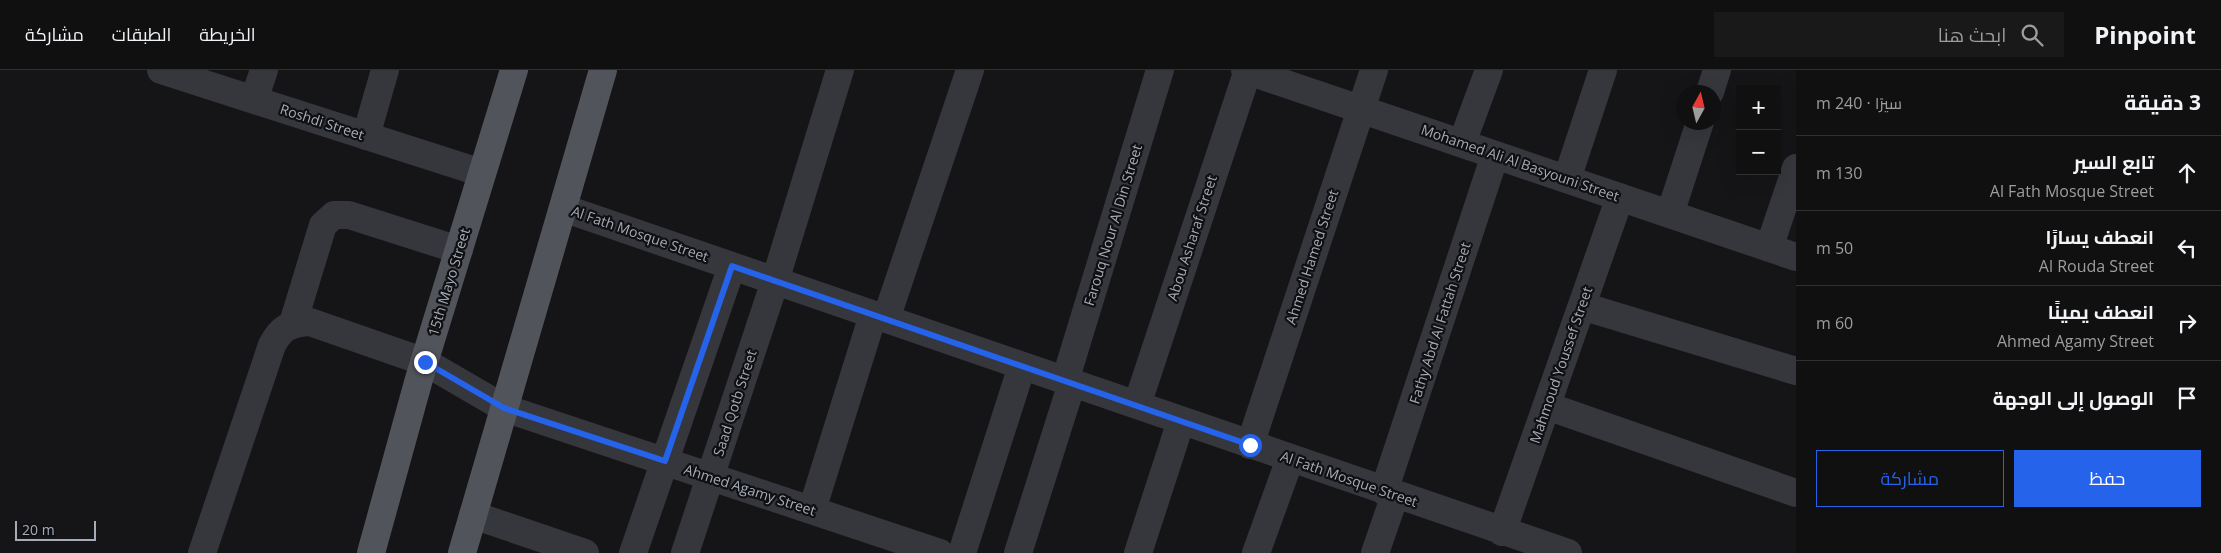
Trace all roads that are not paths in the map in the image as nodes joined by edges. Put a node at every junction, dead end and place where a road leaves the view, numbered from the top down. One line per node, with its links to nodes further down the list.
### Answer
1 (161, 70): 15 (street, Roshdi Street)
2 (264, 70): 15 (street)
3 (385, 70): 18 (street)
4 (514, 70): 22 (main road, 15th Mayo Street)
5 (840, 70): 31 (street, Saad Qotb Street)
6 (970, 70): 33 (street)
7 (1160, 70): 38 (street, Farouq Nour Al Din Street)
8 (1247, 70): 16 (street, Mohamed Ali Al Basyouni Street); 39 (street, Abou Asharaf Street)
9 (1374, 70): 16 (street, Ahmed Hamed Street)
10 (1489, 70): 19 (street)
11 (1603, 70): 23 (street)
12 (1717, 70): 14 (street)
13 (604, 71): 25 (main road)
14 (1712, 85)
15 (254, 100): 18 (street, Roshdi Street)
16 (1361, 109): 19 (street, Mohamed Ali Al Basyouni Street); 43 (street, Ahmed Hamed Street)
17 (1697, 130): 26 (street)
18 (366, 136): 22 (street, Roshdi Street)
19 (1462, 144): 20 (street, Mohamed Ali Al Basyouni Street)
20 (1495, 155): 23 (street, Mohamed Ali Al Basyouni Street); 47 (street, Fathy Abd Al Fattah Street)
21 (1796, 168): 27 (street)
22 (482, 173): 28 (main road, 15th Mayo Street)
23 (1567, 179): 24 (street, Mohamed Ali Al Basyouni Street)
24 (1620, 197): 26 (street, Mohamed Ali Al Basyouni Street); 32 (street, Mahmoud Youssef Street)
25 (563, 208): 30 (street, Al Fath Mosque Street); 41 (main road)
26 (1670, 214): 27 (street, Mohamed Ali Al Basyouni Street)
27 (1768, 248): 29 (street, Mohamed Ali Al Basyouni Street)
28 (459, 250): 34 (street); 35 (main road, 15th Mayo Street)
29 (1796, 257)
30 (732, 266): 31 (street, Al Fath Mosque Street); 45 (street)
31 (775, 281): 33 (street, Al Fath Mosque Street); 46 (street, Saad Qotb Street)
32 (1582, 306): 37 (street); 40 (street, Mahmoud Youssef Street)
33 (880, 317): 36 (street, Al Fath Mosque Street); 49 (street)
34 (294, 323): 35 (street, Ahmed Agamy Street); 52 (street)
35 (425, 362): 41 (street, Ahmed Agamy Street); 53 (main road, 15th Mayo Street)
36 (1022, 366): 38 (street, Al Fath Mosque Street); 59 (street)
37 (1796, 371)
38 (1069, 382): 39 (street, Al Fath Mosque Street); 60 (street, Farouq Nour Al Din Street)
39 (1137, 406): 42 (street, Al Fath Mosque Street)
40 (1546, 406): 48 (street); 51 (street, Mahmoud Youssef Street)
41 (504, 408): 45 (street, Ahmed Agamy Street); 50 (main road)
42 (1182, 421): 43 (street, Al Fath Mosque Street); 61 (street)
43 (1250, 445): 44 (street, Al Fath Mosque Street)
44 (1290, 459): 47 (street, Al Fath Mosque Street); 62 (street)
45 (665, 461): 46 (street, Ahmed Agamy Street); 56 (street)
46 (710, 476): 49 (street, Ahmed Agamy Street); 57 (street, Saad Qotb Street)
47 (1389, 493): 51 (street, Al Fath Mosque Street); 63 (street, Fathy Abd Al Fattah Street)
48 (1796, 493)
49 (812, 510): 58 (street, Ahmed Agamy Street)
50 (473, 515): 54 (main road); 55 (street)
51 (1505, 540): 64 (street, Al Fath Mosque Street)
52 (202, 553)
53 (371, 553)
54 (462, 553)
55 (584, 553)
56 (634, 553)
57 (685, 553)
58 (940, 553)
59 (962, 553)
60 (1018, 553)
61 (1138, 553)
62 (1256, 553)
63 (1375, 553)
64 (1568, 553)

